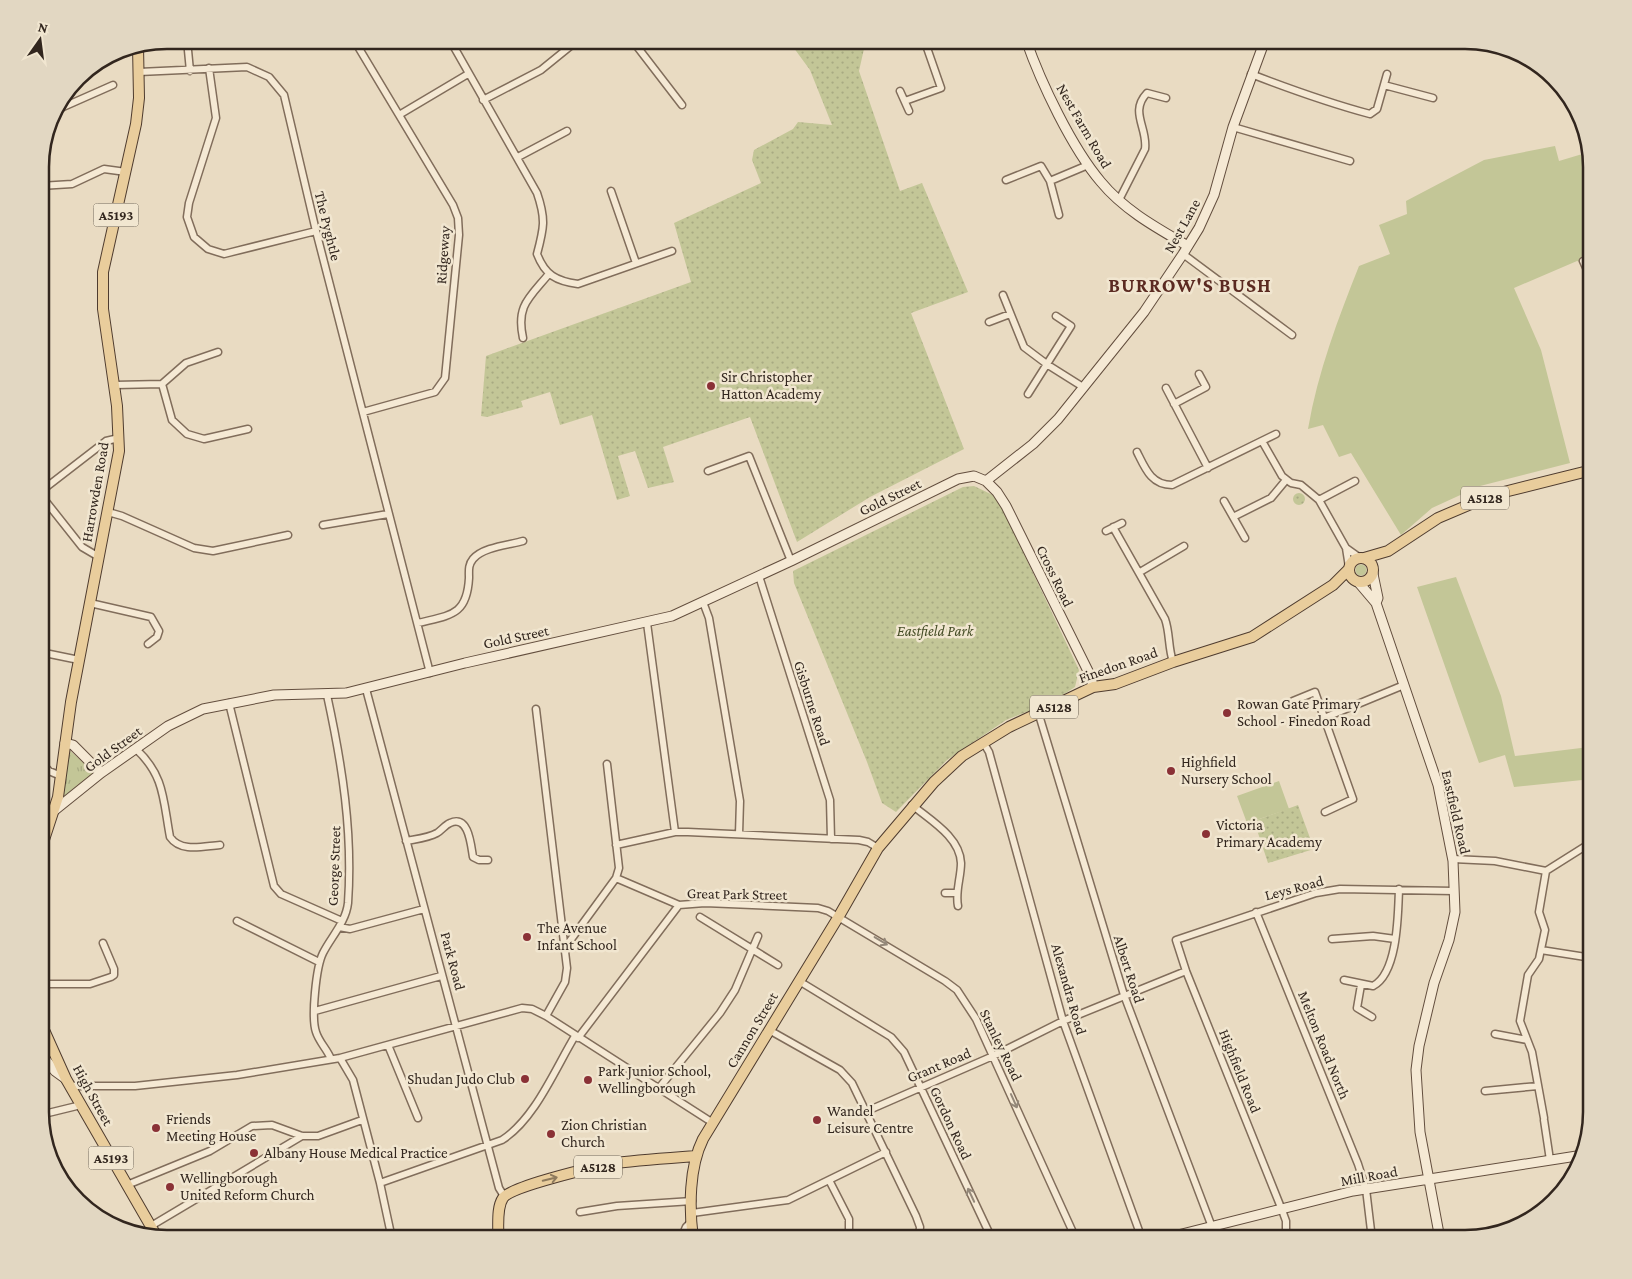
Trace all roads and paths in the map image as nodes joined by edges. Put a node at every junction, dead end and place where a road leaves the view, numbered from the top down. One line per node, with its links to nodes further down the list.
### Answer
1 (188, 49): 11 (street)
2 (359, 49): 26 (street, Ridgeway)
3 (455, 49): 13 (street)
4 (567, 49): 21 (street)
5 (639, 49): 23 (street)
6 (927, 49): 22 (street)
7 (1029, 49): 31 (street, Nest Farm Road)
8 (1261, 49): 14 (street, Nest Lane)
9 (138, 52): 12 (main road, Harrowden Road / A5193)
10 (209, 68): 11 (street, The Pyghtle); 39 (street, The Pyghtle); 39 (street)
11 (190, 71): 12 (street, The Pyghtle)
12 (139, 72): 32 (main road, Harrowden Road / A5193)
13 (468, 74): 21 (street); 26 (street)
14 (1251, 74): 17 (street); 27 (street, Nest Lane)
15 (1387, 74): 17 (street)
16 (113, 85): 24 (street)
17 (1384, 85): 20 (street)
18 (900, 90): 22 (street)
19 (1166, 98): 37 (street)
20 (1433, 98)
21 (483, 100): 29 (street)
22 (905, 101): 25 (street)
23 (682, 105)
24 (66, 106)
25 (909, 111)
26 (399, 115): 59 (street, Ridgeway)
27 (1234, 127): 30 (street); 40 (street, Nest Lane)
28 (567, 131): 29 (street)
29 (518, 157): 43 (street)
30 (1350, 162)
31 (1088, 165): 34 (street); 37 (street, Nest Farm Road)
32 (126, 172): 35 (street); 54 (main road, Harrowden Road / A5193)
33 (1006, 180): 34 (street)
34 (1050, 181): 38 (street)
35 (49, 185)
36 (611, 191): 42 (street)
37 (1119, 200): 40 (street, Nest Farm Road)
38 (1059, 214)
39 (316, 231): 59 (street, The Pyghtle)
40 (1185, 250): 48 (street); 55 (street, Nest Lane)
41 (672, 251): 42 (street)
42 (636, 263): 43 (street)
43 (548, 275): 49 (street)
44 (1003, 295): 45 (street)
45 (1010, 314): 47 (street); 51 (street)
46 (1056, 316): 51 (street)
47 (989, 322)
48 (1292, 334)
49 (523, 338)
50 (218, 352): 53 (street)
51 (1048, 365): 55 (street); 57 (street)
52 (1199, 374): 58 (street)
53 (162, 384): 54 (street); 60 (street)
54 (115, 385): 62 (main road, Harrowden Road / A5193)
55 (1083, 387): 69 (street, Nest Lane)
56 (1166, 388): 58 (street)
57 (1028, 394)
58 (1174, 404): 65 (street)
59 (363, 412): 76 (street, The Pyghtle)
60 (248, 429)
61 (1276, 434): 63 (street)
62 (119, 438): 71 (street); 75 (main road, Harrowden Road / A5193)
63 (1262, 441): 65 (street); 68 (street)
64 (1137, 452): 65 (street)
65 (1208, 468)
66 (708, 471): 90 (street)
67 (1583, 472): 87 (main road, A5128)
68 (1286, 480): 72 (street); 77 (street)
69 (986, 481): 90 (street, Gold Street); 108 (street, Cross Road)
70 (1355, 481): 72 (street)
71 (49, 486)
72 (1318, 500): 86 (street)
73 (1224, 501): 77 (street)
74 (49, 505): 88 (street)
75 (108, 512): 82 (street); 88 (main road, Harrowden Road / A5193)
76 (388, 514): 79 (street); 100 (street, The Pyghtle)
77 (1233, 517): 83 (street)
78 (1122, 523): 80 (street)
79 (323, 526)
80 (1113, 527): 81 (street); 92 (street)
81 (1106, 531)
82 (288, 535)
83 (1245, 538)
84 (523, 540): 100 (street)
85 (1184, 546): 92 (street)
86 (1346, 548): 89 (street); 91 (street)
87 (1388, 551): 89 (main road, A5128); 93 (main road, A5128)
88 (99, 557): 99 (main road, Harrowden Road / A5193)
89 (1362, 558): 91 (main road); 93 (main road)
90 (791, 561): 94 (street, Gold Street)
91 (1349, 568): 95 (main road); 96 (main road, Finedon Road / A5128)
92 (1140, 572): 105 (street)
93 (1373, 573): 95 (main road); 98 (street, Eastfield Road)
94 (759, 576): 97 (street, Gold Street); 129 (street, Gisburne Road)
95 (1357, 582): 96 (main road, Finedon Road / A5128); 98 (street, Eastfield Road)
96 (1334, 584): 105 (main road, Finedon Road / A5128)
97 (703, 602): 101 (street, Gold Street); 128 (street)
98 (1376, 602): 107 (street, Eastfield Road)
99 (90, 603): 102 (street); 104 (main road, Harrowden Road / A5193)
100 (418, 623): 106 (street, The Pyghtle)
101 (647, 623): 106 (street, Gold Street); 127 (street)
102 (148, 644)
103 (49, 654): 104 (street)
104 (79, 660): 117 (main road, Harrowden Road / A5193)
105 (1173, 662): 108 (main road, Finedon Road / A5128)
106 (430, 672): 109 (street, Gold Street)
107 (1404, 685): 115 (street); 135 (street, Eastfield Road)
108 (1093, 687): 114 (main road, Finedon Road / A5128)
109 (366, 689): 110 (street, Gold Street); 130 (street, Park Road)
110 (327, 695): 112 (street, Gold Street); 150 (street, George Street)
111 (1294, 701): 115 (street)
112 (229, 703): 118 (street, Gold Street); 150 (street)
113 (536, 708): 157 (street)
114 (1039, 715): 116 (main road, Finedon Road / A5128); 168 (street, Albert Road)
115 (1324, 718): 125 (street)
116 (983, 742): 123 (main road, Finedon Road / A5128); 172 (street, Alexandra Road)
117 (65, 743): 121 (street); 122 (main road, Harrowden Road / A5193)
118 (136, 749): 121 (street, Gold Street); 131 (street)
119 (606, 764): 132 (street)
120 (49, 771): 122 (street)
121 (101, 773): 124 (street, Gold Street)
122 (62, 776): 124 (main road, Harrowden Road / A5193)
123 (912, 805): 133 (main road, Finedon Road / A5128); 142 (street)
124 (55, 810): 126 (main road, Harrowden Road / A5193)
125 (1324, 812)
126 (49, 827)
127 (675, 832): 128 (street); 132 (street)
128 (739, 834): 129 (street)
129 (831, 839): 133 (street)
130 (406, 841): 136 (street); 145 (street, Park Road)
131 (220, 845)
132 (616, 845): 138 (street)
133 (878, 848): 147 (main road, Finedon Road / A5128)
134 (1583, 848): 137 (street)
135 (1453, 859): 137 (street); 140 (street, Eastfield Road)
136 (488, 860)
137 (1546, 871): 158 (street)
138 (616, 878): 143 (street); 157 (street)
139 (1399, 889): 140 (street, Leys Road); 146 (street, Leys Road); 154 (street)
140 (1454, 891): 202 (street, Eastfield Road)
141 (945, 893): 142 (street)
142 (956, 893): 144 (street)
143 (679, 905): 147 (street, Great Park Street); 176 (street, Great Park Street)
144 (958, 906)
145 (424, 909): 150 (street); 163 (street, Park Road)
146 (1256, 912): 153 (street, Leys Road); 205 (street, Melton Road North)
147 (839, 916): 165 (main road, Cannon Street / A5128); 180 (street, Stanley Road, one-way to 180)
148 (700, 917): 156 (street)
149 (237, 921): 160 (street)
150 (340, 924): 160 (street, George Street)
151 (758, 936): 156 (street)
152 (1332, 939): 154 (street)
153 (1176, 940): 162 (street, Highfield Road)
154 (1395, 940): 167 (street)
155 (103, 943): 166 (street)
156 (753, 949): 161 (street); 187 (street)
157 (564, 950): 170 (street)
158 (1541, 950): 159 (street); 177 (street)
159 (1583, 957)
160 (319, 962): 169 (street, George Street)
161 (778, 965)
162 (1186, 972): 168 (street, Grant Road); 208 (street, Highfield Road)
163 (441, 976): 169 (street); 173 (street, Park Road)
164 (1344, 980): 167 (street)
165 (799, 981): 174 (main road, Cannon Street / A5128); 186 (street, Gordon Road)
166 (49, 984)
167 (1361, 985): 171 (street)
168 (1124, 996): 172 (street, Grant Road); 212 (street, Albert Road)
169 (315, 1010): 182 (street, George Street)
170 (546, 1016): 173 (street); 176 (street)
171 (1372, 1017)
172 (1063, 1021): 180 (street, Grant Road); 222 (street, Alexandra Road)
173 (454, 1026): 179 (street); 196 (street, Park Road)
174 (769, 1030): 190 (street); 194 (main road, Cannon Street / A5128)
175 (1495, 1034): 177 (street)
176 (577, 1037): 187 (street); 196 (street, Great Park Street)
177 (1527, 1040): 185 (street)
178 (49, 1043): 184 (main road, High Street / A5193)
179 (388, 1044): 181 (street); 192 (street)
180 (993, 1056): 186 (street, Grant Road); 221 (street, Stanley Road, one-way to 221)
181 (340, 1058): 182 (street); 193 (street)
182 (331, 1059): 184 (street)
183 (49, 1064): 184 (street)
184 (68, 1082): 189 (main road, High Street / A5193)
185 (1538, 1086): 188 (street); 200 (street)
186 (920, 1087): 190 (street, Grant Road); 220 (street, Gordon Road, one-way to 186)
187 (658, 1088): 194 (street)
188 (1485, 1091)
189 (81, 1105): 191 (street); 204 (main road, High Street / A5193)
190 (867, 1111): 197 (street)
191 (49, 1113)
192 (418, 1118)
193 (362, 1120): 195 (street); 203 (street)
194 (714, 1123): 198 (main road, Cannon Street / A5128)
195 (302, 1136): 204 (street); 211 (street)
196 (487, 1144): 203 (street, Great Park Street); 206 (street, Park Road)
197 (886, 1152): 201 (street); 219 (street)
198 (696, 1156): 206 (main road, A5128, one-way to 198); 207 (main road, Cannon Street / A5128)
199 (1574, 1156): 200 (street, Mill Road)
200 (1550, 1160): 202 (street, Mill Road)
201 (829, 1180): 210 (street); 218 (street)
202 (1431, 1180): 205 (street, Mill Road); 226 (street, Eastfield Road)
203 (380, 1183): 214 (street)
204 (127, 1185): 211 (main road, High Street / A5193)
205 (1366, 1189): 208 (street, Mill Road); 225 (street, Melton Road North)
206 (504, 1196): 215 (main road)
207 (692, 1201): 209 (street); 210 (main road, Cannon Street / A5128)
208 (1282, 1210): 212 (street, Mill Road); 224 (street, Highfield Road)
209 (580, 1212)
210 (692, 1217): 216 (street); 217 (main road, Cannon Street / A5128)
211 (150, 1226): 213 (main road, High Street / A5193)
212 (1212, 1227): 223 (street, Mill Road)
213 (152, 1229)
214 (390, 1230)
215 (498, 1230)
216 (685, 1230)
217 (693, 1230)
218 (849, 1230)
219 (920, 1230)
220 (988, 1230)
221 (1072, 1230)
222 (1139, 1230)
223 (1200, 1230)
224 (1286, 1230)
225 (1371, 1230)
226 (1439, 1230)

